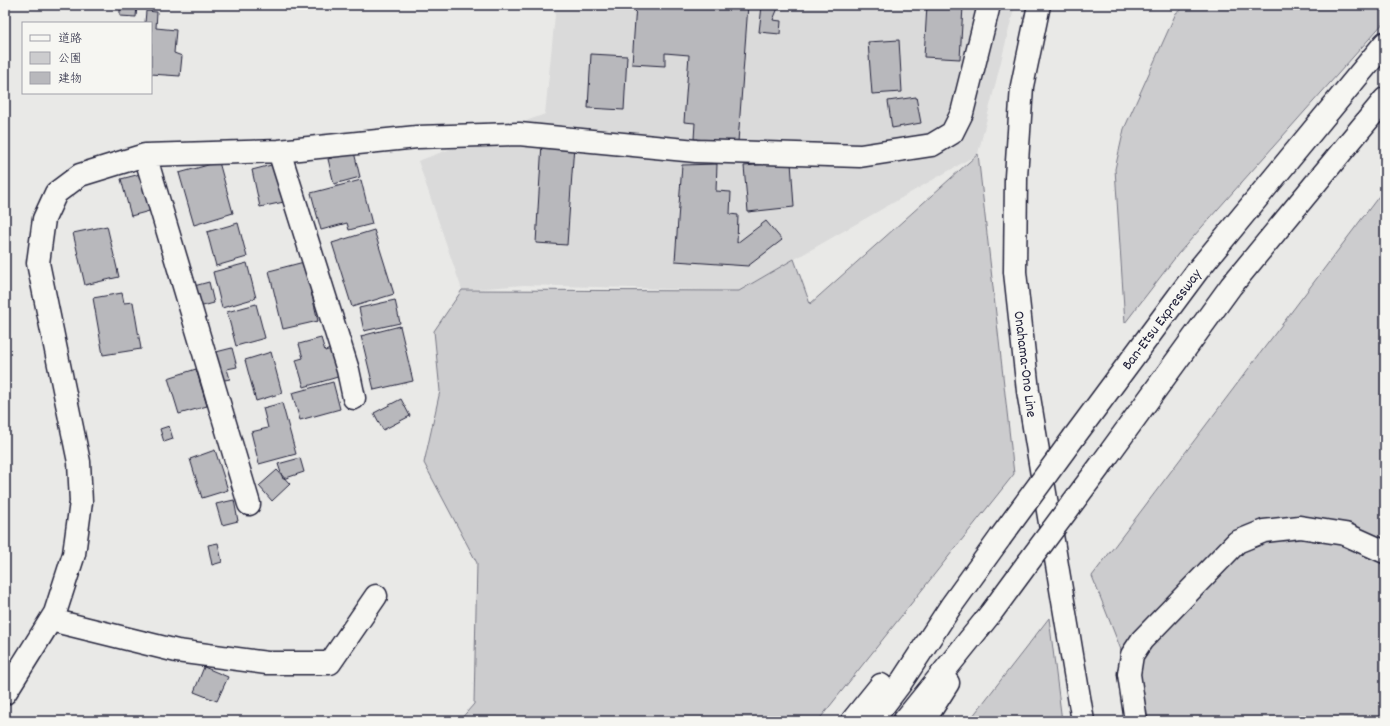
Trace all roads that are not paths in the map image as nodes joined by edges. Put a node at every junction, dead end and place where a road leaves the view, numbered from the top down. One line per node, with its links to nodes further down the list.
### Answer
1 (989, 5): 5 (main road)
2 (1039, 5): 19 (main road, Onahama-Ono Line)
3 (1385, 43): 11 (main road, Ban-Etsu Expressway, bridge)
4 (1385, 99): 12 (main road, bridge)
5 (279, 151): 6 (main road); 7 (main road)
6 (145, 155): 8 (main road); 13 (main road)
7 (354, 398)
8 (249, 504)
9 (1385, 552): 20 (main road)
10 (376, 596): 13 (main road)
11 (951, 606): 15 (main road); 16 (main road)
12 (991, 613): 17 (main road); 18 (main road)
13 (51, 620): 14 (main road)
14 (5, 693)
15 (852, 721)
16 (872, 721)
17 (904, 721)
18 (924, 721)
19 (1083, 721)
20 (1136, 721)

